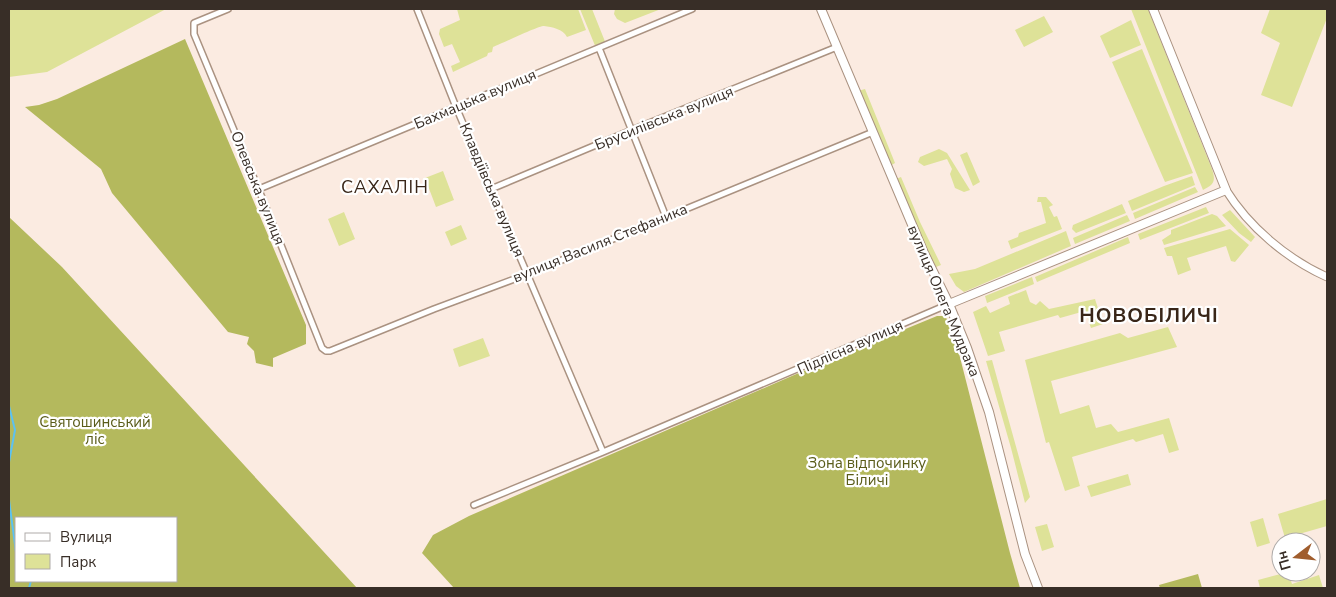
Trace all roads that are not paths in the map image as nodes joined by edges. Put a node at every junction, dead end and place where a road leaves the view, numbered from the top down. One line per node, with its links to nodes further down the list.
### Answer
1 (228, 9): 11 (street, Олевська вулиця)
2 (416, 9): 8 (street, Клавдіївська вулиця)
3 (689, 9): 7 (street, Бахмацька вулиця)
4 (822, 9): 6 (main road, вулиця Олега Мудрака)
5 (1153, 9): 13 (main road)
6 (837, 47): 9 (street, Брусилівська вулиця); 10 (main road, вулиця Олега Мудрака)
7 (598, 48): 8 (street, Бахмацька вулиця); 9 (street)
8 (456, 107): 11 (street, Бахмацька вулиця); 12 (street, Клавдіївська вулиця)
9 (632, 130): 12 (street, Брусилівська вулиця); 14 (street)
10 (873, 132): 14 (street, вулиця Василя Стефаника); 17 (main road, вулиця Олега Мудрака)
11 (259, 189): 18 (street, Олевська вулиця)
12 (491, 189): 15 (street, Клавдіївська вулиця)
13 (1226, 190): 16 (street); 17 (main road, Підлісна вулиця)
14 (666, 216): 15 (street, вулиця Василя Стефаника)
15 (528, 274): 18 (street, вулиця Василя Стефаника); 19 (street, Клавдіївська вулиця)
16 (1327, 276)
17 (949, 304): 19 (street, Підлісна вулиця); 21 (main road, вулиця Олега Мудрака)
18 (326, 351)
19 (603, 452): 20 (street, Підлісна вулиця)
20 (474, 505)
21 (1038, 588)

